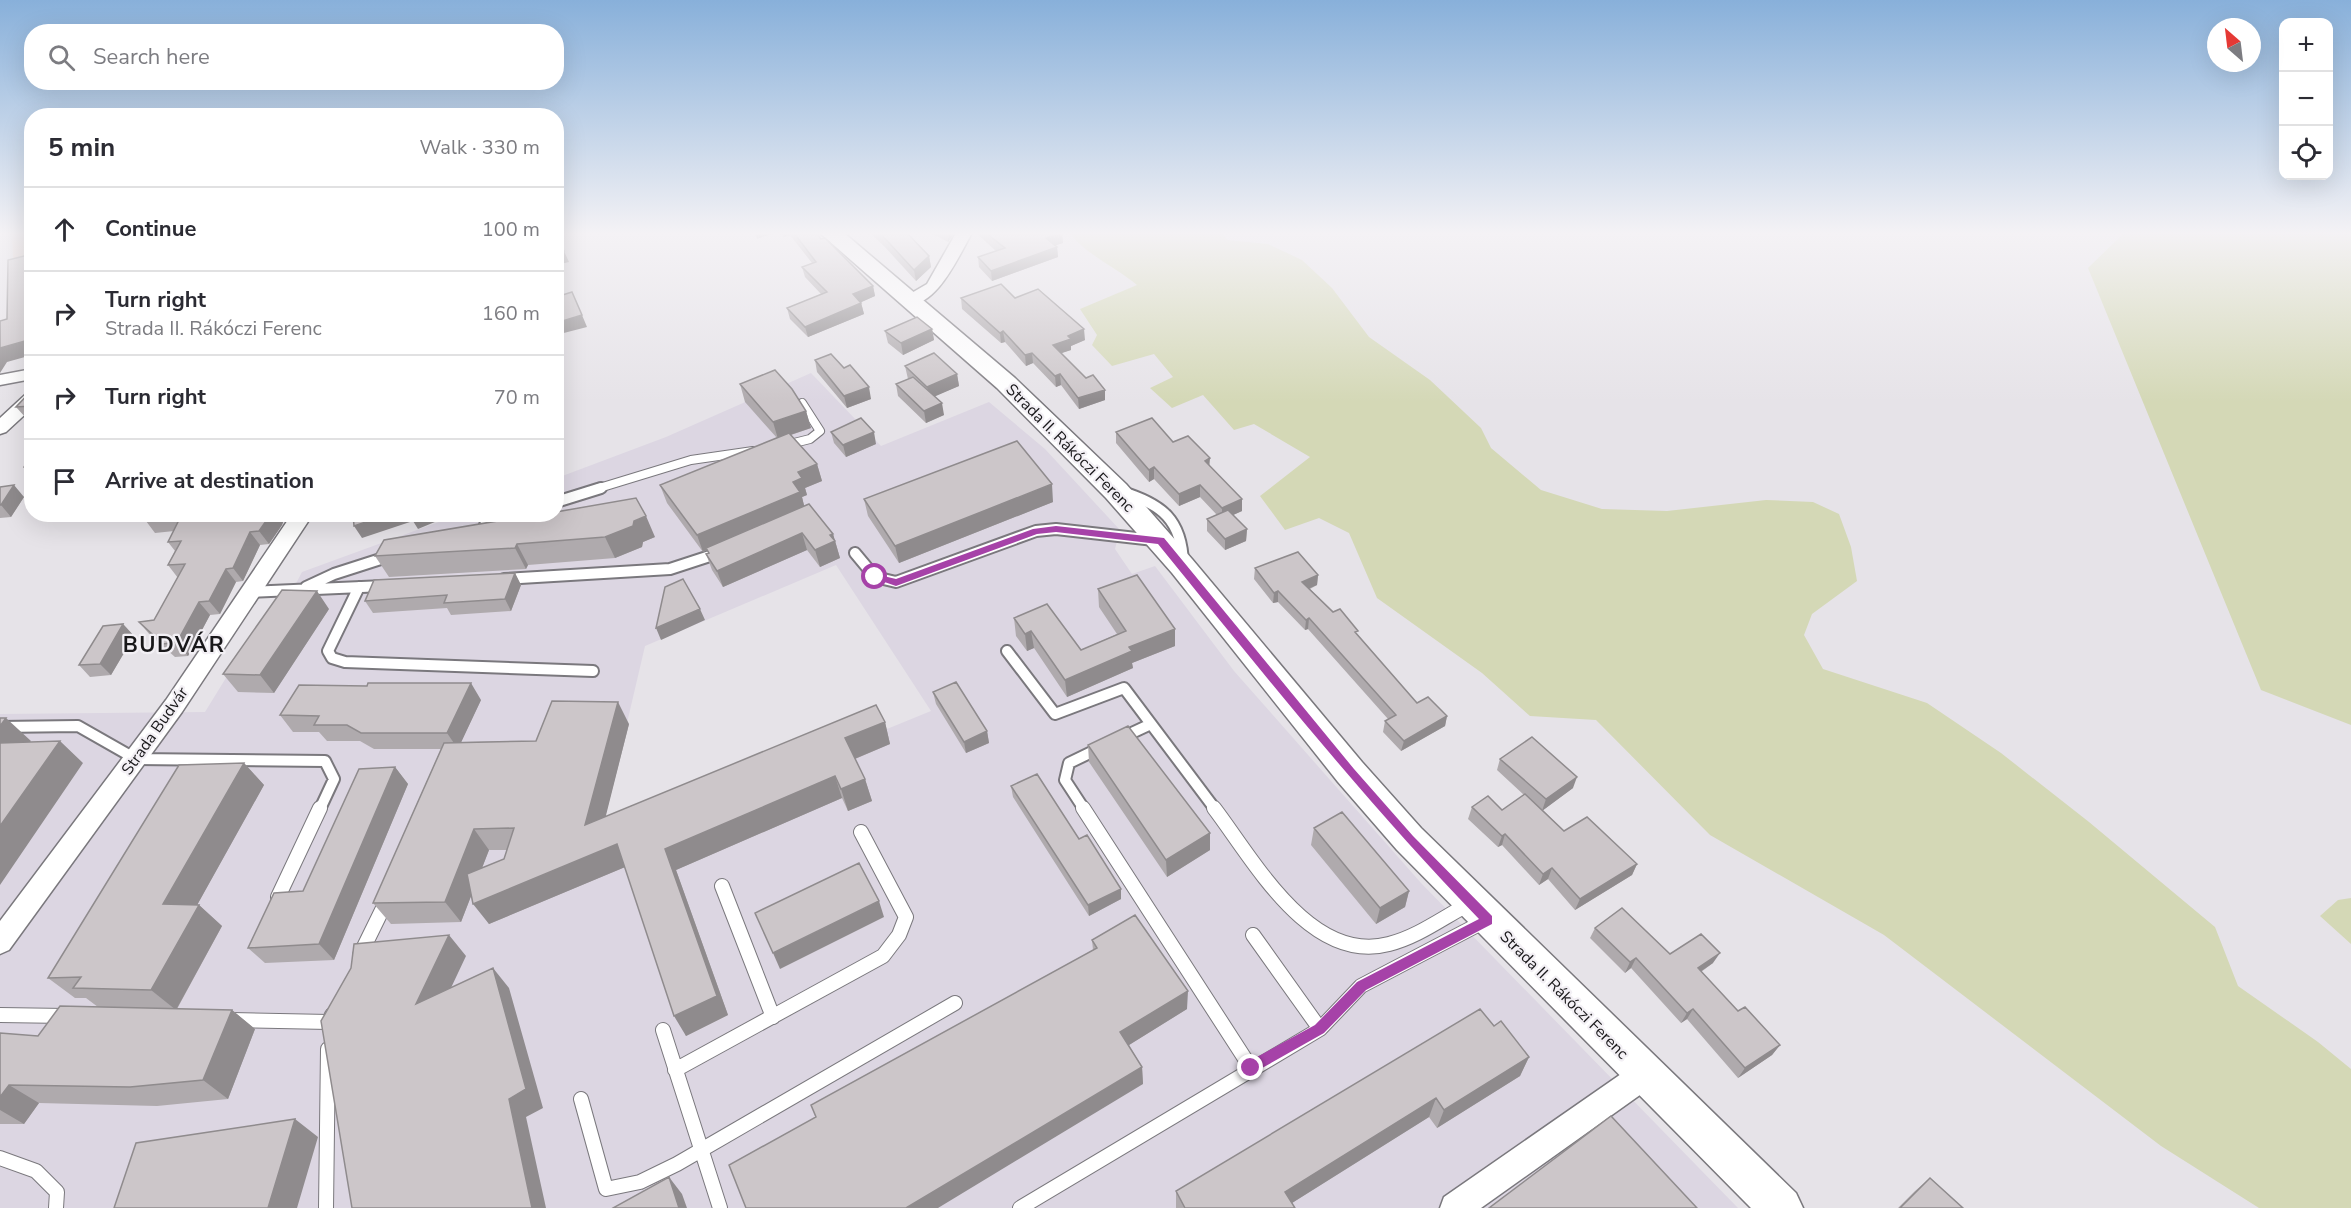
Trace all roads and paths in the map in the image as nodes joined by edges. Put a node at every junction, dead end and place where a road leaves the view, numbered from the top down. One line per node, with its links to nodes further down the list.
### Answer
1 (895, 289): 3 (main road, Strada II. Rákóczi Ferenc)
2 (929, 289): 3 (street)
3 (909, 302): 9 (main road, Strada II. Rákóczi Ferenc)
4 (24, 376): 5 (street)
5 (0, 380)
6 (802, 403): 10 (lane)
7 (24, 406): 8 (street)
8 (0, 428)
9 (1116, 491): 14 (main road, Strada II. Rákóczi Ferenc); 18 (lane)
10 (564, 500)
11 (298, 522): 23 (street, Strada Budvár)
12 (493, 522): 13 (lane)
13 (475, 528)
14 (1160, 541): 17 (lane); 18 (main road, Strada II. Rákóczi Ferenc)
15 (726, 550): 19 (lane)
16 (400, 553): 22 (lane)
17 (855, 553)
18 (1182, 566): 33 (main road, Strada II. Rákóczi Ferenc)
19 (489, 580)
20 (394, 585): 21 (lane)
21 (359, 587): 22 (lane); 25 (lane)
22 (301, 590): 23 (lane)
23 (250, 592): 28 (street, Strada Budvár)
24 (1007, 651): 26 (lane)
25 (593, 671)
26 (1151, 724): 33 (lane); 46 (lane)
27 (0, 727): 28 (lane)
28 (136, 759): 32 (lane); 35 (street, Strada Budvár)
29 (861, 832): 41 (lane)
30 (722, 886): 41 (lane)
31 (389, 894): 36 (lane)
32 (278, 897)
33 (1479, 911): 44 (lane); 48 (main road, Strada II. Rákóczi Ferenc)
34 (1253, 935): 44 (lane)
35 (1, 939)
36 (354, 969)
37 (339, 1000): 43 (lane)
38 (955, 1003): 50 (lane)
39 (0, 1015): 40 (lane)
40 (82, 1017)
41 (772, 1017): 47 (lane)
42 (211, 1019): 43 (lane)
43 (329, 1022): 53 (lane)
44 (1320, 1029): 46 (lane)
45 (663, 1030): 47 (lane)
46 (1251, 1068): 55 (lane)
47 (675, 1070): 50 (lane)
48 (1644, 1075): 56 (street); 57 (main road, Strada II. Rákóczi Ferenc)
49 (580, 1099): 50 (lane)
50 (701, 1148): 54 (lane)
51 (0, 1158): 52 (lane)
52 (56, 1208)
53 (326, 1208)
54 (720, 1208)
55 (1020, 1208)
56 (1455, 1208)
57 (1781, 1208)

